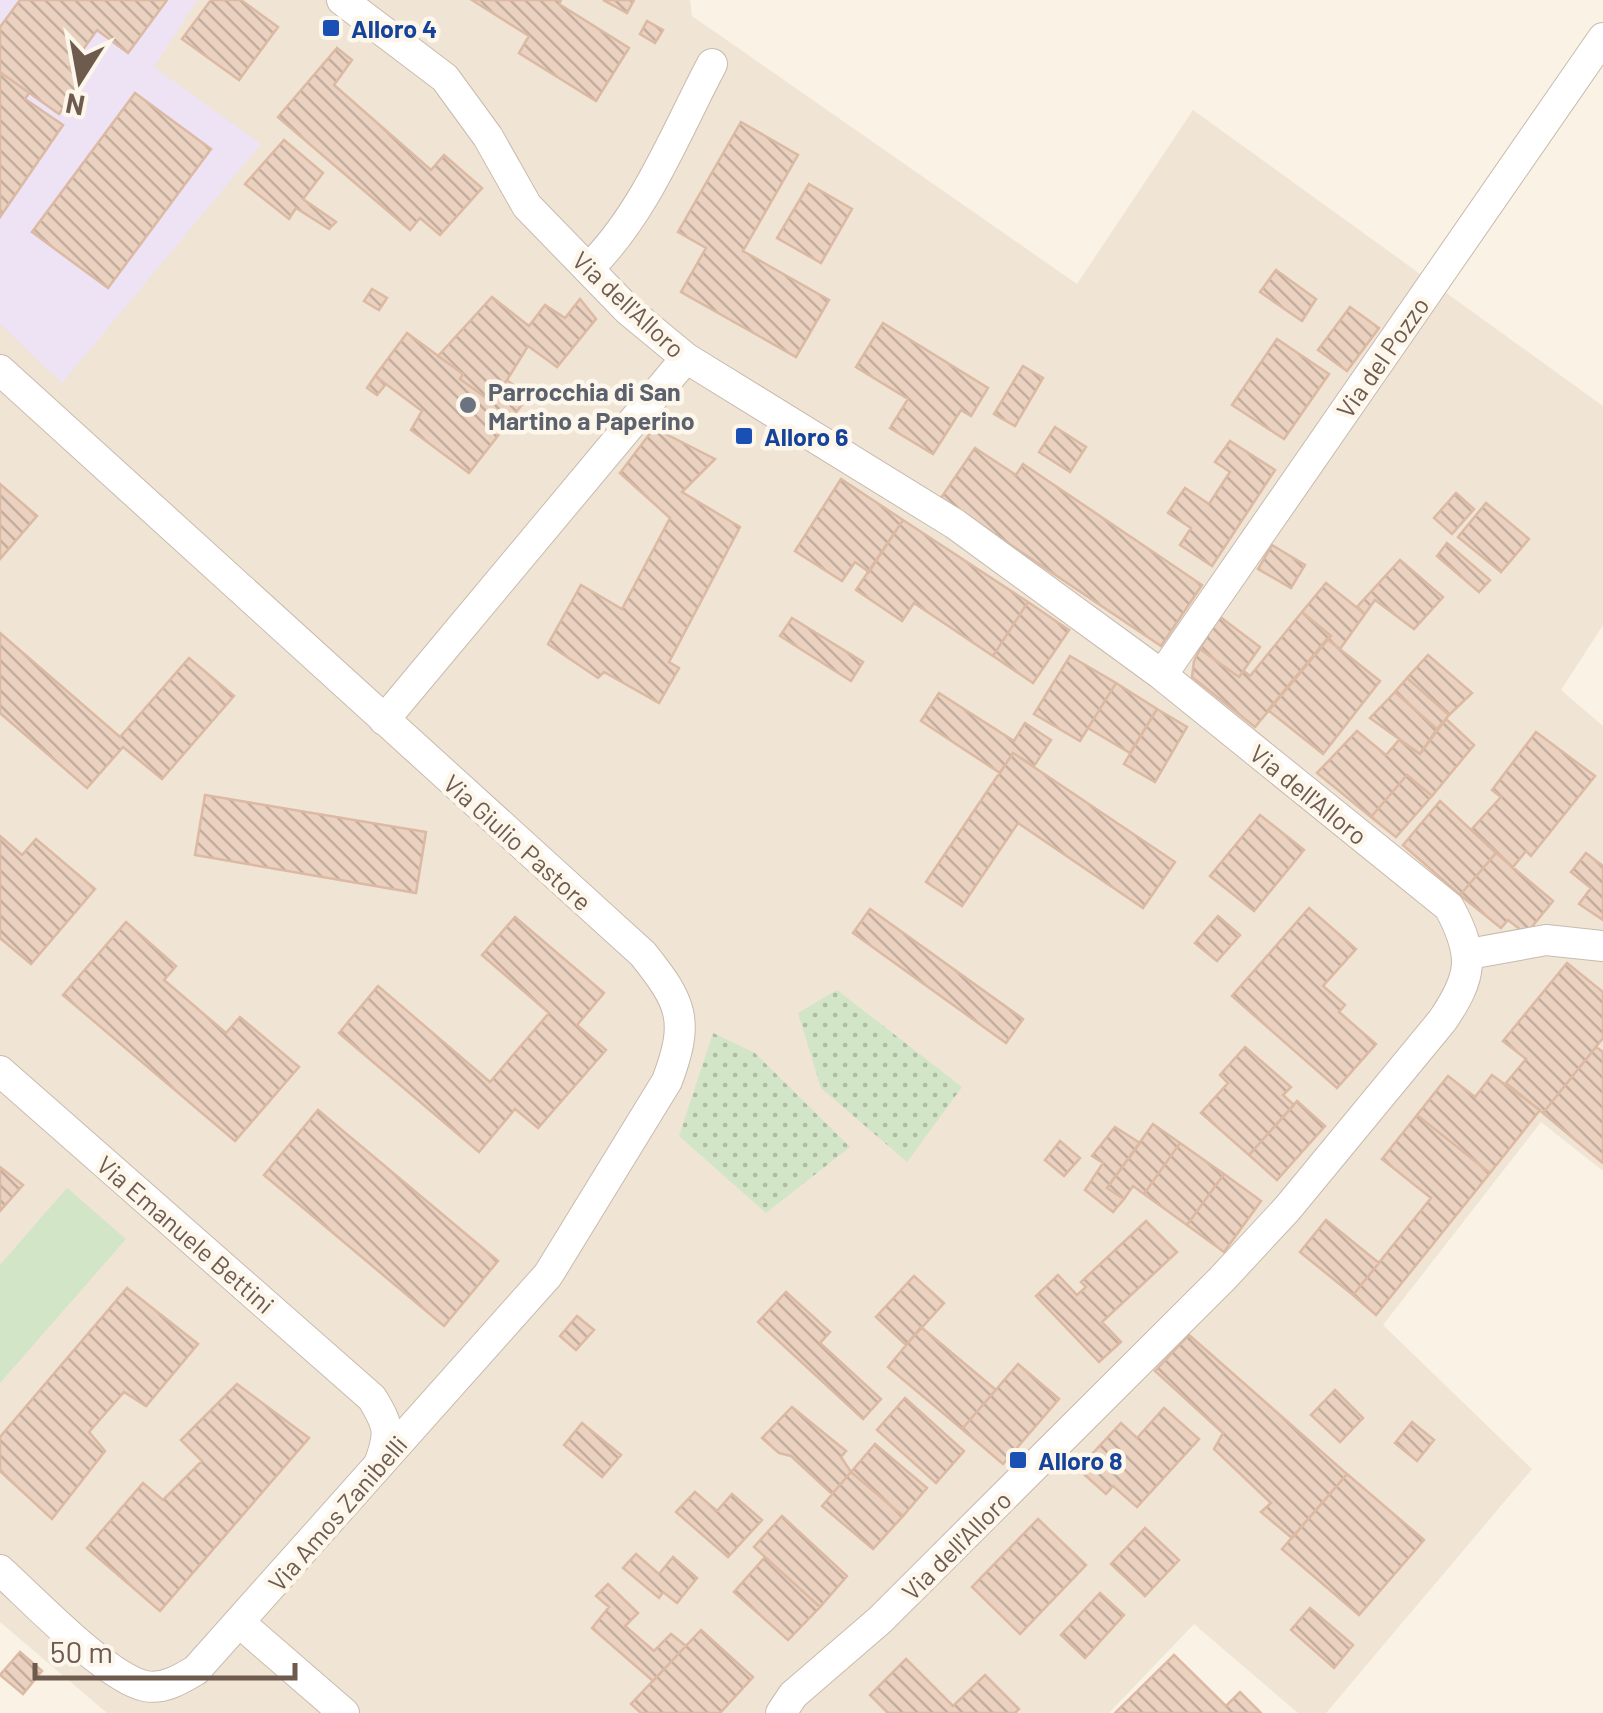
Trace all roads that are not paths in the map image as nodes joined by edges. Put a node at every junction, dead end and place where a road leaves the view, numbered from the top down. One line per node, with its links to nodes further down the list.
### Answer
1 (342, 0): 4 (street, Via dell'Alloro)
2 (1603, 38): 7 (street, Via del Pozzo)
3 (712, 64): 4 (street)
4 (589, 268): 5 (street, Via dell'Alloro)
5 (686, 358): 7 (street, Via dell'Alloro); 8 (street)
6 (0, 370): 8 (street, Via Giulio Pastore)
7 (1162, 675): 10 (street, Via dell'Alloro)
8 (384, 720): 13 (street, Via Giulio Pastore)
9 (1603, 946): 10 (street)
10 (1469, 954): 18 (street, Via dell'Alloro)
11 (0, 1071): 12 (street, Via Emanuele Bettini)
12 (372, 1398): 13 (street); 14 (street)
13 (439, 1399): 14 (street, Via Amos Zanibelli)
14 (378, 1466): 16 (street, Via Amos Zanibelli)
15 (0, 1570): 16 (street, Via Amos Zanibelli)
16 (240, 1624): 17 (street)
17 (344, 1713)
18 (781, 1713)

